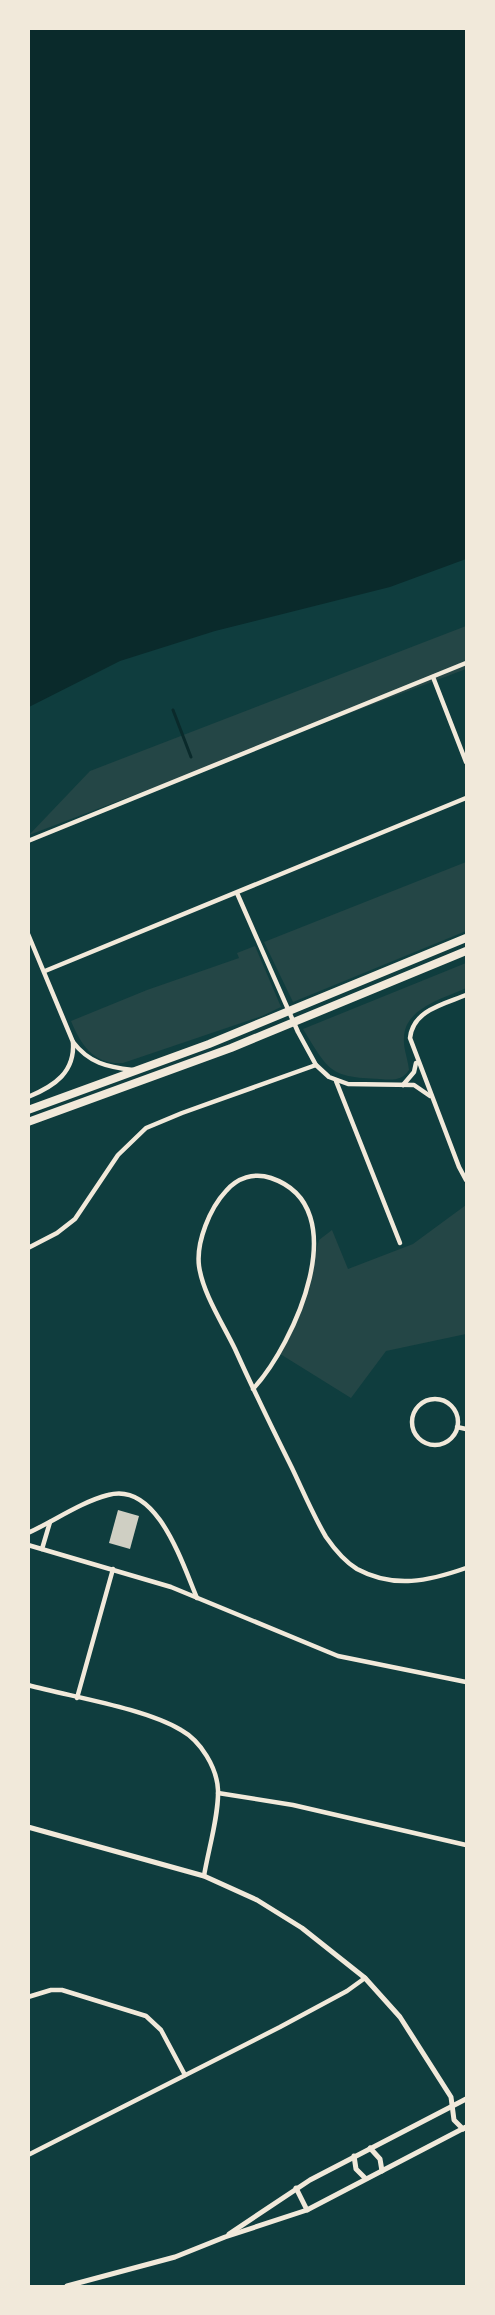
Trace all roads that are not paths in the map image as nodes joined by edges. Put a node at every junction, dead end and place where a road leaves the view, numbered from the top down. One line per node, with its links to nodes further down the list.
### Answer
1 (466, 663): 2 (street)
2 (433, 677): 3 (street); 5 (street)
3 (466, 762)
4 (466, 798): 6 (street)
5 (28, 841)
6 (237, 893): 10 (street); 14 (street)
7 (28, 934): 10 (street)
8 (466, 938): 15 (highway)
9 (466, 951): 21 (highway)
10 (45, 971): 12 (street)
11 (466, 995): 13 (street)
12 (74, 1042): 15 (street); 19 (street)
13 (417, 1060): 17 (street); 18 (street)
14 (316, 1065): 16 (street); 24 (street)
15 (136, 1071): 20 (highway)
16 (336, 1081): 17 (street); 23 (street)
17 (403, 1085): 18 (street)
18 (430, 1096): 22 (street)
19 (28, 1097)
20 (28, 1110)
21 (28, 1122)
22 (466, 1179)
23 (400, 1243)
24 (28, 1248)
25 (253, 1389): 25 (street); 32 (street)
26 (457, 1427): 26 (street); 27 (street)
27 (466, 1429)
28 (50, 1522): 29 (street); 31 (street); 34 (street)
29 (28, 1533)
30 (28, 1545): 31 (street)
31 (42, 1549): 33 (street)
32 (466, 1568)
33 (113, 1569): 34 (street); 37 (street)
34 (197, 1598): 35 (street)
35 (466, 1682)
36 (28, 1685): 37 (street)
37 (77, 1698): 38 (street)
38 (218, 1793): 40 (street); 41 (street)
39 (28, 1827): 41 (street)
40 (466, 1845)
41 (204, 1876): 42 (street)
42 (365, 1978): 44 (street); 45 (street)
43 (28, 1997): 44 (street)
44 (185, 2075): 50 (street)
45 (451, 2097): 46 (street); 47 (street)
46 (465, 2101): 47 (street)
47 (451, 2107): 48 (street); 49 (street)
48 (465, 2129): 52 (street)
49 (370, 2148): 51 (street); 52 (street)
50 (28, 2155)
51 (354, 2156): 53 (street); 54 (street)
52 (382, 2170): 53 (street)
53 (366, 2178): 55 (street)
54 (296, 2188): 55 (street); 56 (street)
55 (307, 2210): 56 (street)
56 (225, 2236): 57 (street)
57 (67, 2286)

